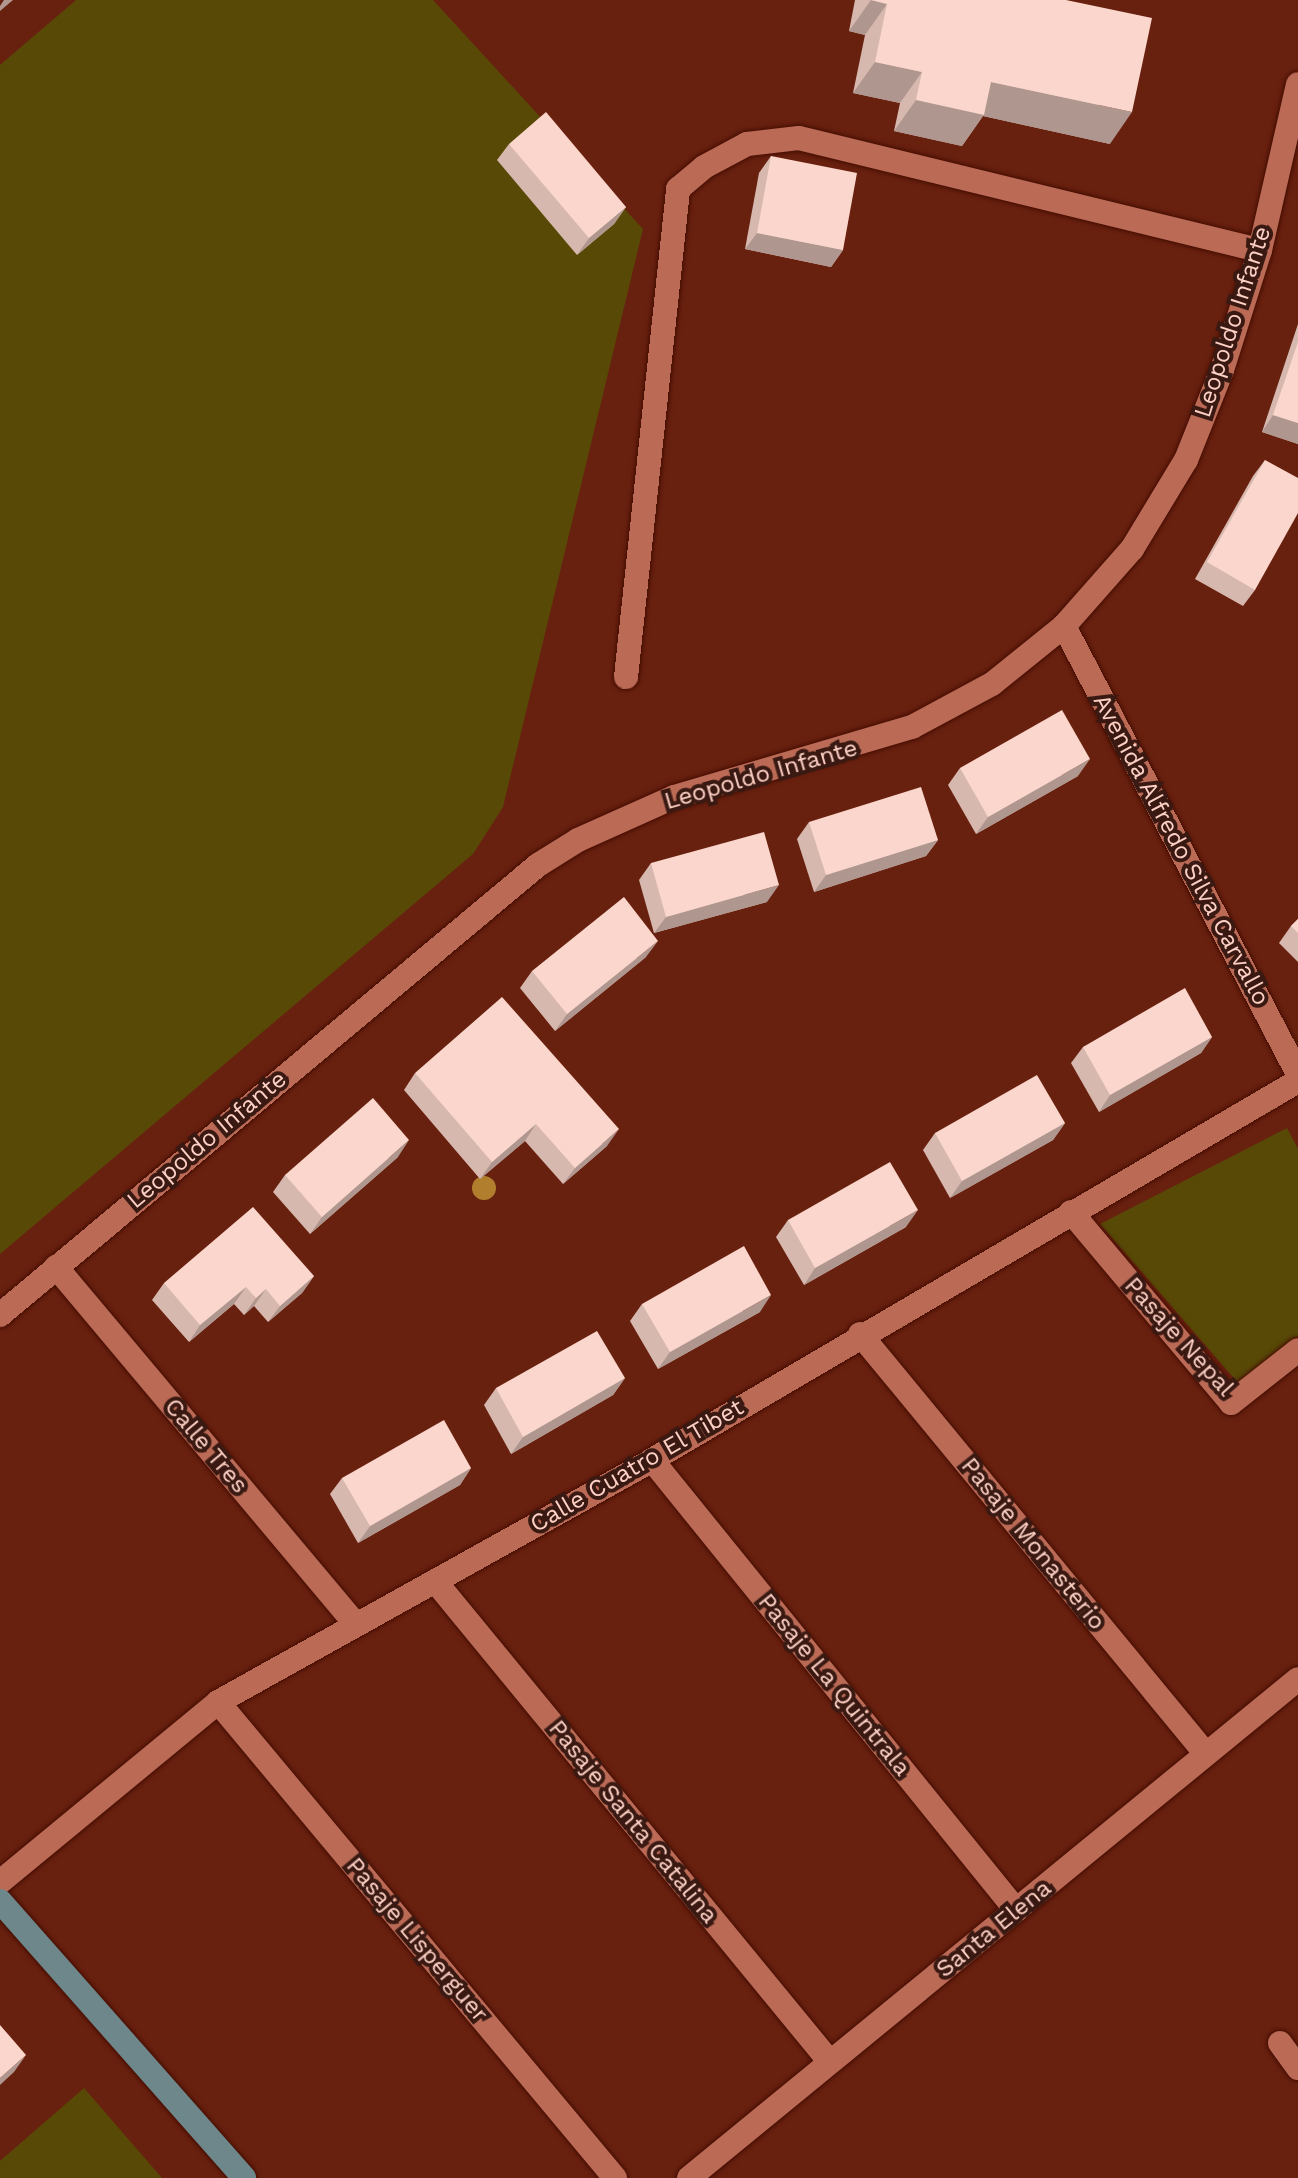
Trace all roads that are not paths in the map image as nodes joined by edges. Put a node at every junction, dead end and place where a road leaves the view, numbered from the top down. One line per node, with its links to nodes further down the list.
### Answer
1 (1298, 84): 2 (street, Leopoldo Infante)
2 (1260, 250): 3 (street, Leopoldo Infante); 4 (street)
3 (1064, 626): 5 (street, Avenida Alfredo Silva Carvallo); 8 (street, Leopoldo Infante)
4 (626, 677)
5 (1298, 1074)
6 (1298, 1081): 7 (street, Calle Cuatro El Tibet)
7 (1071, 1212): 10 (street, Calle Cuatro El Tibet); 11 (street, Pasaje Nepal)
8 (56, 1267): 9 (street, Leopoldo Infante); 14 (street, Calle Tres)
9 (0, 1315)
10 (860, 1334): 12 (street, Calle Cuatro El Tibet); 17 (street, Pasaje Monasterio)
11 (1298, 1350)
12 (652, 1460): 13 (street, Calle Cuatro El Tibet); 20 (street, Pasaje La Quintrala)
13 (435, 1581): 14 (street, Calle Cuatro El Tibet); 22 (street, Pasaje Santa Catalina)
14 (356, 1624): 16 (street, Calle Cuatro El Tibet)
15 (1298, 1679): 17 (street, Santa Elena)
16 (218, 1702): 18 (street, Calle Cuatro El Tibet); 25 (street, Pasaje Lisperguer)
17 (1206, 1754): 20 (street, Santa Elena)
18 (0, 1882)
19 (0, 1901): 24 (main road)
20 (1016, 1910): 22 (street, Santa Elena)
21 (1280, 2043): 23 (street)
22 (830, 2062): 26 (street, Santa Elena)
23 (1298, 2068)
24 (244, 2178)
25 (615, 2178)
26 (689, 2178)

